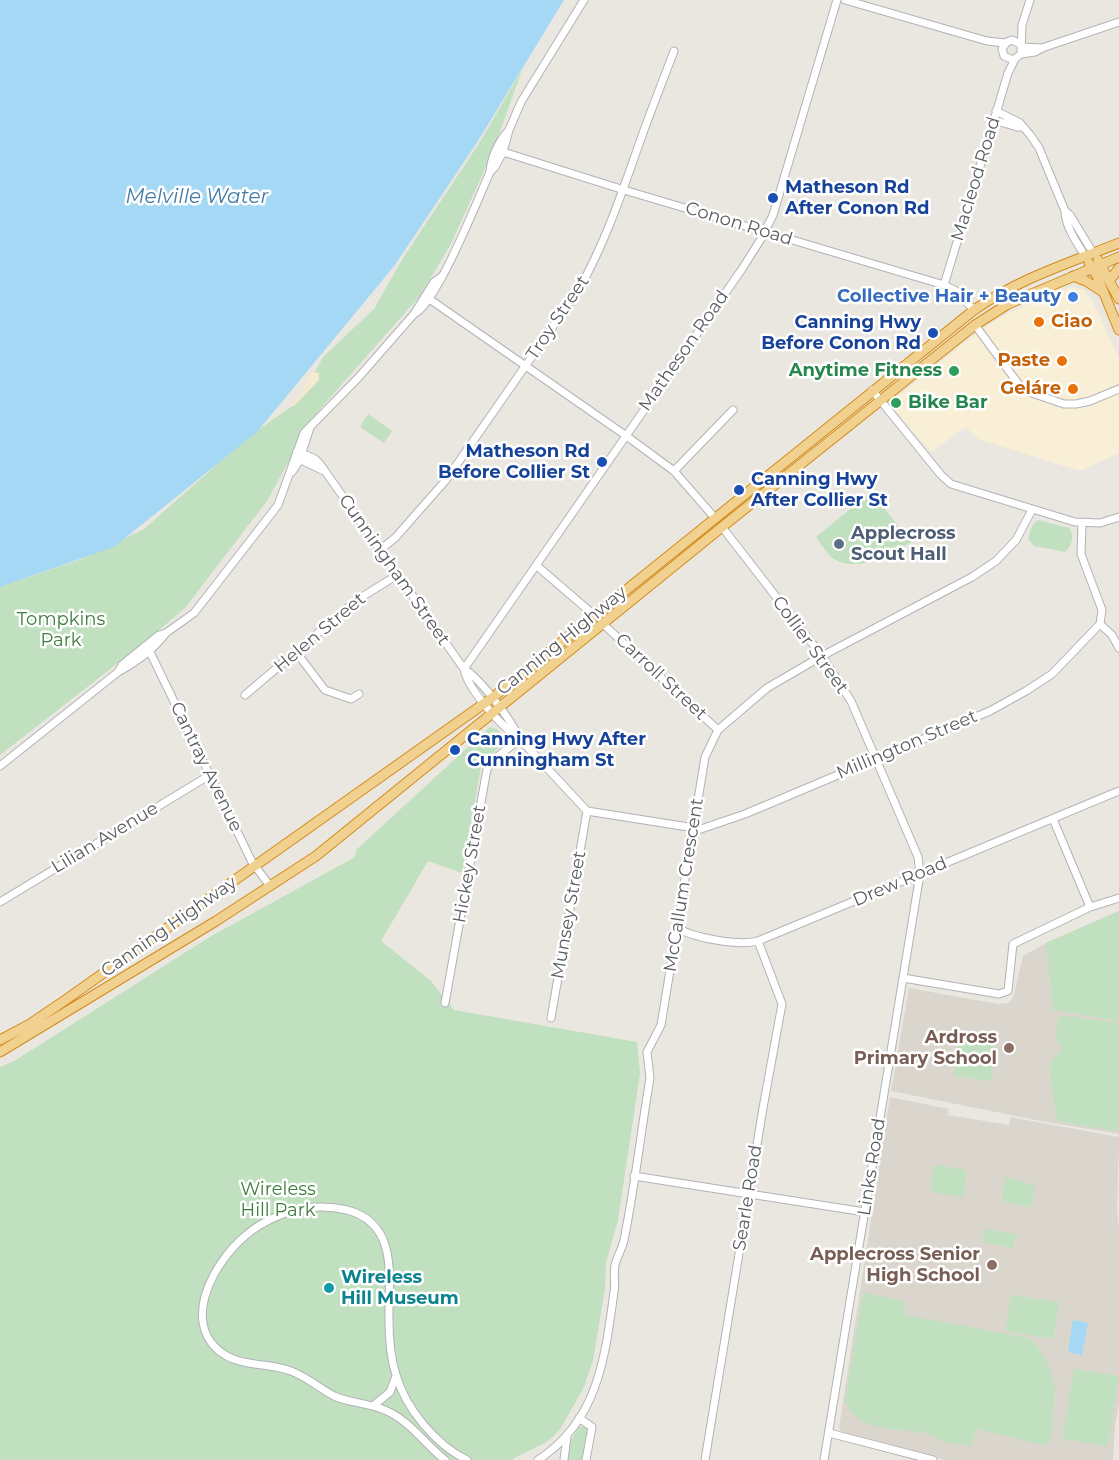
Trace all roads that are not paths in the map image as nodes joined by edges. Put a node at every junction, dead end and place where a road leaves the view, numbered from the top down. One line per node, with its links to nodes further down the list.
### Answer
1 (584, 0): 16 (street)
2 (837, 0): 18 (street, Matheson Road)
3 (845, 0): 7 (street)
4 (1030, 0): 6 (street, Macleod Road)
5 (1119, 22): 10 (street)
6 (1022, 25): 8 (street, Macleod Road); 10 (street, Macleod Road)
7 (987, 41): 8 (street); 11 (street)
8 (1007, 42): 10 (street); 11 (street)
9 (674, 51): 17 (street, Troy Street)
10 (1019, 51): 11 (street); 12 (street, Macleod Road)
11 (1004, 55): 12 (street, Macleod Road)
12 (1008, 73): 13 (street, Macleod Road)
13 (996, 111): 14 (street, Macleod Road); 15 (street)
14 (994, 120): 15 (street); 26 (street, Macleod Road)
15 (1022, 127): 20 (street)
16 (500, 151): 17 (street, Conon Road); 28 (street)
17 (624, 190): 18 (street, Conon Road); 33 (street, Troy Street)
18 (765, 232): 26 (street, Conon Road); 38 (street, Matheson Road)
19 (1119, 243): 20 (highway, Canning Highway)
20 (1089, 254): 22 (highway); 30 (highway, Canning Highway)
21 (1119, 257): 22 (highway, Canning Highway)
22 (1097, 266): 24 (highway, Canning Highway); 25 (highway); 27 (highway)
23 (1119, 268): 25 (highway)
24 (1073, 276): 27 (highway); 31 (highway, Canning Highway)
25 (1110, 280): 29 (highway)
26 (944, 285): 30 (street, Conon Road)
27 (1103, 292): 32 (highway)
28 (427, 298): 33 (street); 39 (street)
29 (1119, 299)
30 (974, 310): 35 (highway, Canning Highway)
31 (975, 325): 34 (street); 36 (highway, Canning Highway)
32 (1119, 330)
33 (525, 367): 38 (street); 46 (street, Troy Street)
34 (1119, 389)
35 (872, 390): 36 (street); 42 (highway, Canning Highway)
36 (880, 400): 41 (street); 45 (highway, Canning Highway)
37 (733, 410): 40 (street)
38 (625, 435): 40 (street); 47 (street, Matheson Road)
39 (298, 455): 46 (street, Cunningham Street); 52 (street)
40 (674, 471): 42 (street)
41 (1032, 510): 44 (street); 55 (street, McCallum Crescent)
42 (714, 517): 49 (highway, Canning Highway)
43 (1119, 517): 44 (street)
44 (1082, 523): 51 (street)
45 (722, 527): 50 (highway, Canning Highway); 55 (street, Collier Street)
46 (381, 549): 48 (street, Cunningham Street)
47 (537, 566): 49 (street); 56 (street, Matheson Road)
48 (399, 574): 54 (street, Helen Street); 56 (street, Cunningham Street)
49 (594, 615): 59 (highway, Canning Highway)
50 (603, 624): 60 (highway, Canning Highway); 61 (street, Carroll Street)
51 (1100, 624): 53 (street); 63 (street, Millington Street)
52 (147, 648): 64 (street); 65 (street, Cantray Avenue)
53 (1119, 648)
54 (296, 652): 57 (street); 58 (street, Helen Street)
55 (822, 657): 61 (street, McCallum Crescent); 63 (street, Collier Street)
56 (464, 669): 59 (street, Cunningham Street)
57 (359, 694)
58 (245, 695)
59 (488, 700): 60 (street, Cunningham Street); 70 (highway, Canning Highway)
60 (496, 711): 62 (street, Cunningham Street); 72 (highway, Canning Highway)
61 (718, 730): 69 (street, McCallum Crescent)
62 (520, 739): 67 (street, Cunningham Street); 79 (street, Hickey Street)
63 (877, 758): 69 (street, Millington Street); 71 (street, Collier Street)
64 (0, 766)
65 (210, 775): 70 (street, Cantray Avenue); 74 (street, Lilian Avenue)
66 (1119, 791): 68 (street, Drew Road)
67 (587, 812): 69 (street); 80 (street, Munsey Street)
68 (1053, 819): 71 (street, Drew Road); 75 (street)
69 (693, 827): 76 (street, McCallum Crescent)
70 (255, 866): 72 (street, Cantray Avenue); 81 (highway, Canning Highway)
71 (920, 874): 77 (street, Drew Road); 78 (street, Links Road)
72 (270, 886): 82 (highway, Canning Highway)
73 (1119, 898): 75 (street)
74 (0, 902)
75 (1090, 907): 78 (street)
76 (676, 927): 77 (street, Drew Road); 83 (street, McCallum Crescent)
77 (758, 941): 84 (street, Searle Road)
78 (903, 978): 85 (street, Links Road)
79 (445, 1003)
80 (551, 1018)
81 (0, 1040)
82 (0, 1052)
83 (634, 1176): 84 (street); 88 (street, McCallum Crescent)
84 (750, 1193): 85 (street); 96 (street, Searle Road)
85 (865, 1212): 89 (street, Links Road)
86 (396, 1376): 87 (street); 87 (street); 92 (street)
87 (373, 1406): 91 (street)
88 (579, 1419): 90 (street, McCallum Crescent); 95 (street)
89 (829, 1433): 97 (street, Links Road); 98 (street)
90 (567, 1436): 93 (street, McCallum Crescent); 94 (street, McCallum Crescent)
91 (445, 1460)
92 (467, 1460)
93 (538, 1460)
94 (564, 1460)
95 (586, 1460)
96 (705, 1460)
97 (824, 1460)
98 (933, 1460)

